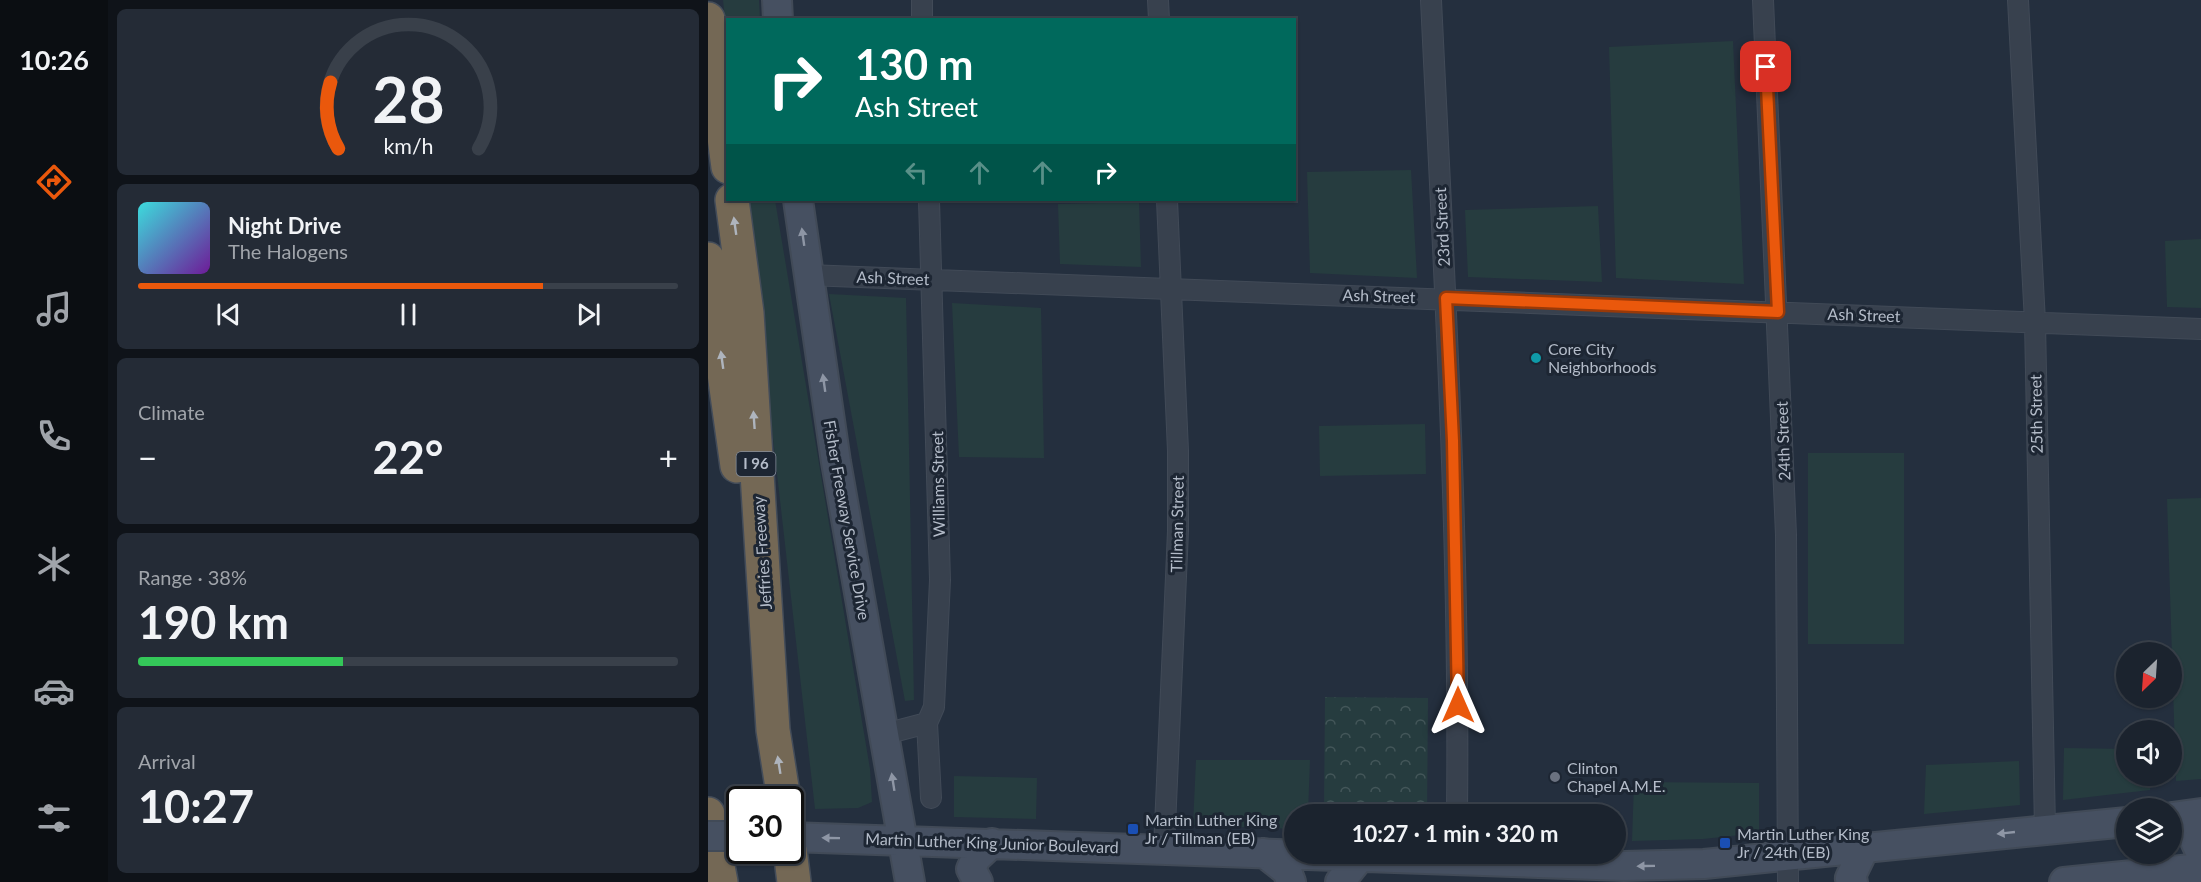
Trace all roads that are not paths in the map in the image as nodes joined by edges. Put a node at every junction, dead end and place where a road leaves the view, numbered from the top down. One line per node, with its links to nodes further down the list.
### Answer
1 (777, 0): 7 (main road)
2 (922, 0): 8 (street)
3 (1158, 0): 9 (street)
4 (1431, 0): 20 (street, 23rd Street)
5 (1762, 0): 21 (street, 24th Street)
6 (2018, 0): 22 (street, 25th Street)
7 (778, 18)
8 (922, 18)
9 (1159, 18)
10 (708, 20): 11 (highway)
11 (726, 152)
12 (732, 201): 25 (highway, Jeffries Freeway / I 96, one-way to 12)
13 (798, 201): 17 (main road, Fisher Freeway Service Drive, one-way to 13)
14 (929, 201): 18 (street, Williams Street)
15 (1167, 201): 19 (street, Tillman Street)
16 (708, 259): 25 (highway, one-way to 16)
17 (808, 275): 18 (street, Ash Street); 26 (main road, Fisher Freeway Service Drive, one-way to 17)
18 (931, 280): 19 (street, Ash Street); 24 (street, Williams Street)
19 (1170, 288): 20 (street, Ash Street); 42 (street, Tillman Street)
20 (1446, 298): 21 (street, Ash Street); 29 (street, 23rd Street)
21 (1778, 312): 22 (street, Ash Street); 51 (street, 24th Street)
22 (2035, 322): 23 (street, Ash Street); 35 (street, 25th Street)
23 (2201, 329)
24 (927, 723): 26 (street); 28 (street, Williams Street)
25 (773, 730): 27 (highway, Jeffries Freeway / I 96, one-way to 25)
26 (885, 734): 39 (main road, Fisher Freeway Service Drive, one-way to 26)
27 (782, 786)
28 (931, 798)
29 (1457, 804)
30 (2201, 813): 32 (main road)
31 (708, 814): 53 (highway)
32 (2182, 816)
33 (2201, 822): 45 (main road)
34 (2116, 823): 35 (main road, Martin Luther King Junior Boulevard)
35 (2045, 829): 41 (main road, Martin Luther King Junior Boulevard, one-way to 41)
36 (708, 836): 37 (main road, bridge)
37 (726, 836)
38 (804, 837): 39 (main road, Martin Luther King Junior Boulevard, one-way to 38)
39 (903, 839): 40 (main road, Martin Luther King Junior Boulevard); 55 (main road)
40 (992, 843): 42 (main road, Martin Luther King Junior Boulevard); 56 (main road)
41 (1865, 847): 51 (main road, Martin Luther King Junior Boulevard); 59 (main road)
42 (1164, 849): 43 (main road, Martin Luther King Junior Boulevard)
43 (1264, 853): 44 (main road, Martin Luther King Junior Boulevard); 57 (main road)
44 (1284, 854)
45 (2201, 854)
46 (792, 864): 54 (highway)
47 (1354, 864): 58 (main road)
48 (1587, 864): 52 (main road, Martin Luther King Junior Boulevard, one-way to 48)
49 (2137, 864): 50 (main road); 60 (main road)
50 (2201, 868)
51 (1788, 869): 52 (main road, Martin Luther King Junior Boulevard)
52 (1710, 873)
53 (721, 882)
54 (794, 882)
55 (910, 882)
56 (978, 882)
57 (1291, 882)
58 (1340, 882)
59 (1853, 882)
60 (2064, 882)

